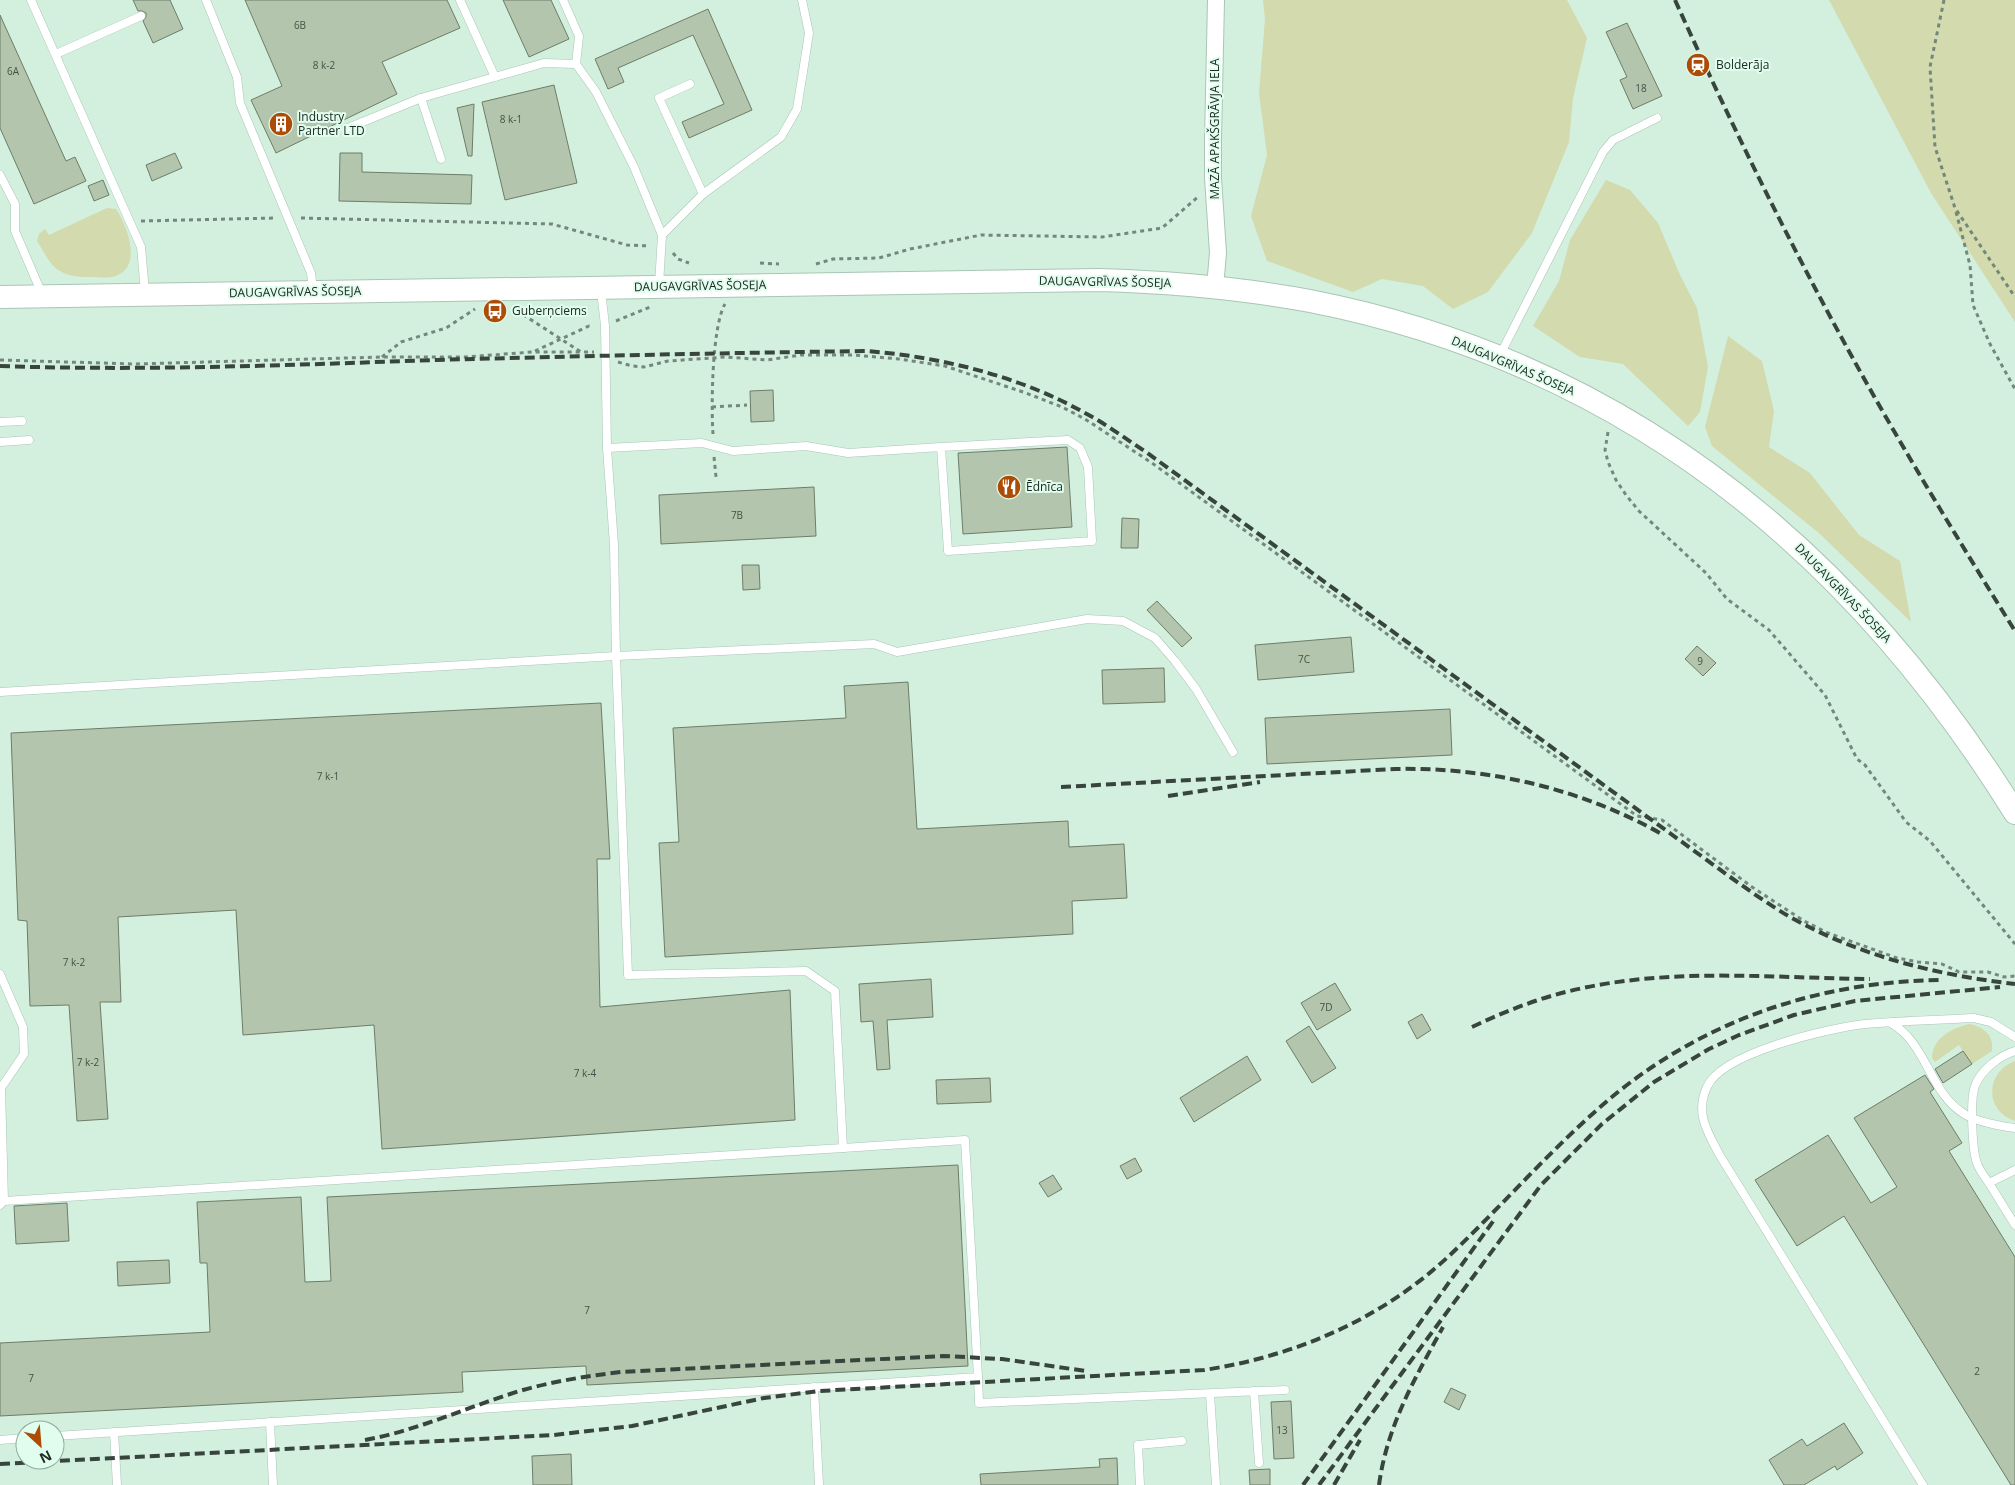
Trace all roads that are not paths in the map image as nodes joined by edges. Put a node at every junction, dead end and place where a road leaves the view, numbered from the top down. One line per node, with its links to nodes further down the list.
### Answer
1 (31, 0): 8 (lane)
2 (206, 0): 21 (lane)
3 (460, 0): 10 (lane)
4 (563, 0): 9 (lane)
5 (802, 0): 17 (lane)
6 (1216, 0): 19 (street, MAZĀ APAKŠGRĀVJA IELA)
7 (141, 16): 8 (lane)
8 (56, 54): 22 (lane)
9 (576, 64): 10 (lane); 18 (lane)
10 (495, 77): 12 (lane)
11 (690, 84): 17 (lane)
12 (421, 98): 14 (lane); 15 (lane)
13 (1657, 118): 26 (lane)
14 (348, 128)
15 (441, 159)
16 (0, 175): 23 (lane)
17 (703, 194): 18 (lane)
18 (662, 235): 24 (lane)
19 (1215, 287): 24 (main road, DAUGAVGRĪVAS ŠOSEJA); 26 (main road, DAUGAVGRĪVAS ŠOSEJA)
20 (601, 288): 21 (main road, DAUGAVGRĪVAS ŠOSEJA); 24 (main road, DAUGAVGRĪVAS ŠOSEJA); 32 (lane)
21 (314, 292): 22 (main road, DAUGAVGRĪVAS ŠOSEJA)
22 (146, 294): 23 (main road, DAUGAVGRĪVAS ŠOSEJA)
23 (43, 296): 25 (main road, DAUGAVGRĪVAS ŠOSEJA)
24 (656, 296)
25 (0, 297)
26 (1499, 357): 36 (main road, DAUGAVGRĪVAS ŠOSEJA)
27 (22, 421): 28 (lane)
28 (0, 422)
29 (29, 440): 30 (lane)
30 (0, 442)
31 (941, 447): 31 (lane); 32 (lane)
32 (607, 448): 33 (lane)
33 (616, 656): 34 (lane); 35 (lane); 43 (lane)
34 (0, 692)
35 (1233, 752)
36 (2015, 813)
37 (0, 974): 46 (lane)
38 (1891, 1023): 39 (lane); 41 (lane); 65 (lane)
39 (2015, 1037)
40 (2015, 1051): 41 (lane)
41 (1972, 1117): 42 (lane); 45 (lane)
42 (2015, 1128)
43 (843, 1148): 46 (lane); 48 (lane)
44 (2015, 1170): 45 (lane)
45 (1989, 1183): 47 (lane)
46 (2, 1203)
47 (2015, 1225)
48 (978, 1377): 49 (lane); 52 (lane)
49 (814, 1388): 53 (lane); 62 (lane)
50 (1285, 1390): 51 (lane)
51 (1254, 1391): 52 (lane); 59 (lane)
52 (1210, 1394): 64 (lane)
53 (270, 1422): 54 (lane); 61 (lane)
54 (114, 1432): 55 (lane); 60 (lane)
55 (65, 1435)
56 (15, 1439): 57 (lane)
57 (0, 1440)
58 (1182, 1442): 63 (lane)
59 (1259, 1463)
60 (117, 1485)
61 (273, 1485)
62 (819, 1485)
63 (1140, 1485)
64 (1216, 1485)
65 (1923, 1485)

